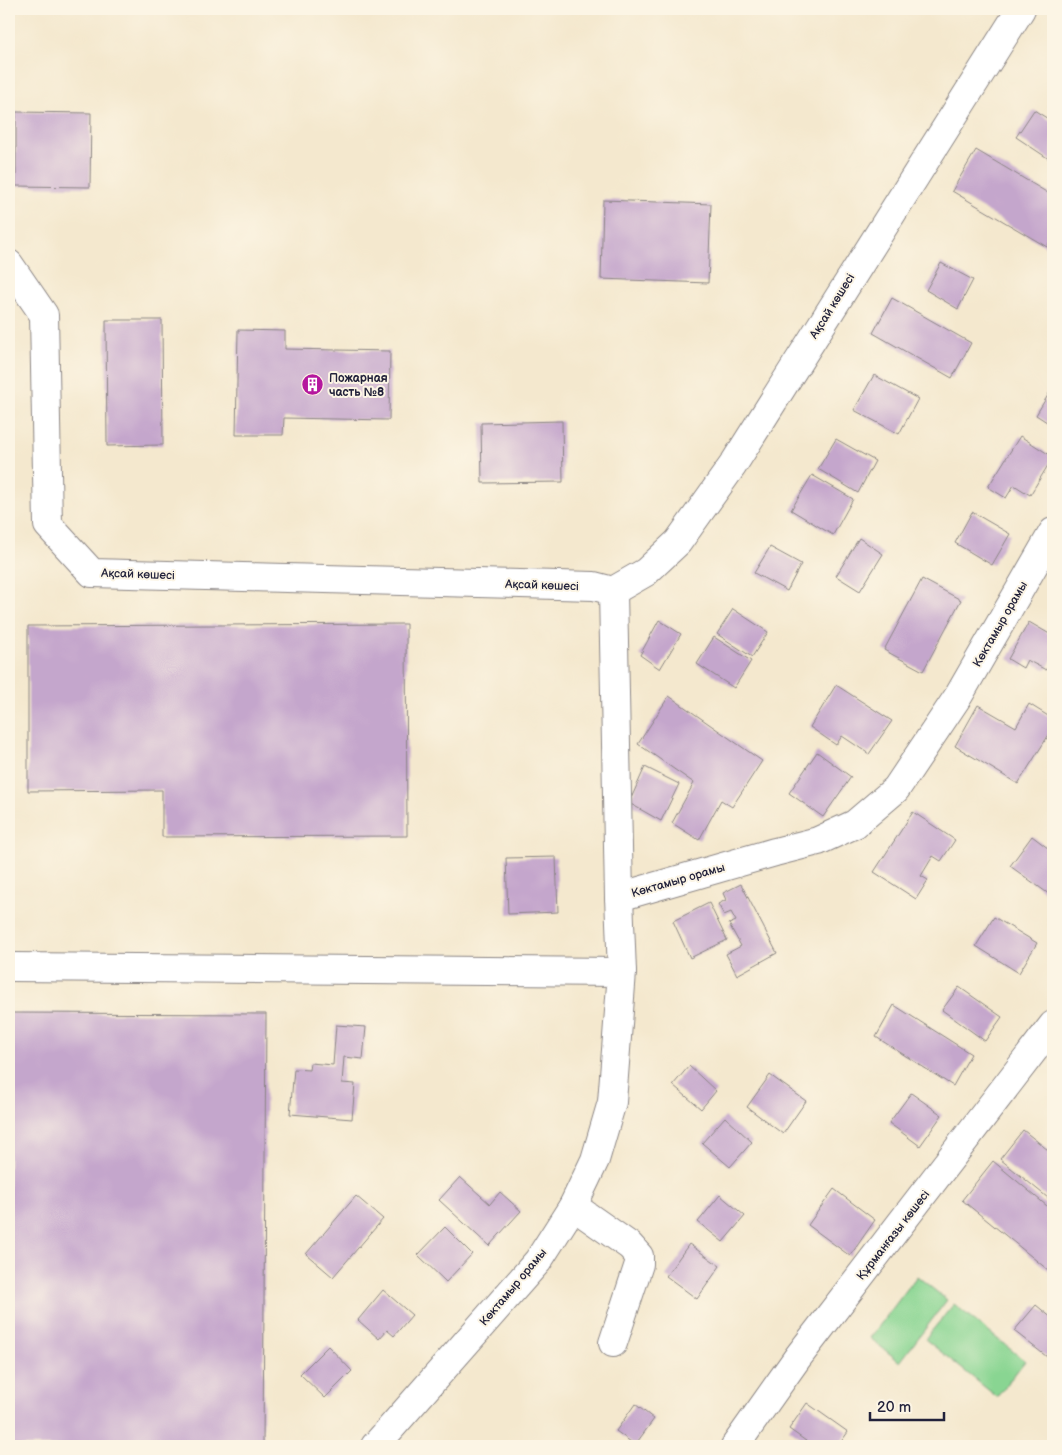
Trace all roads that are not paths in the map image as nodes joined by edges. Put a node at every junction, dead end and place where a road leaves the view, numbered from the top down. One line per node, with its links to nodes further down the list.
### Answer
1 (1020, 9): 4 (street, Ақсай көшесі)
2 (9, 264): 4 (street, Ақсай көшесі)
3 (1053, 532): 5 (street, Көктамыр орамы)
4 (613, 591): 5 (street)
5 (618, 897): 7 (street, Көктамыр орамы)
6 (9, 968): 7 (street)
7 (622, 972): 9 (street, Көктамыр орамы)
8 (1053, 1025): 12 (street, Құрманғазы көшесі)
9 (574, 1206): 10 (street); 11 (street, Көктамыр орамы)
10 (612, 1343)
11 (375, 1446)
12 (735, 1446)

